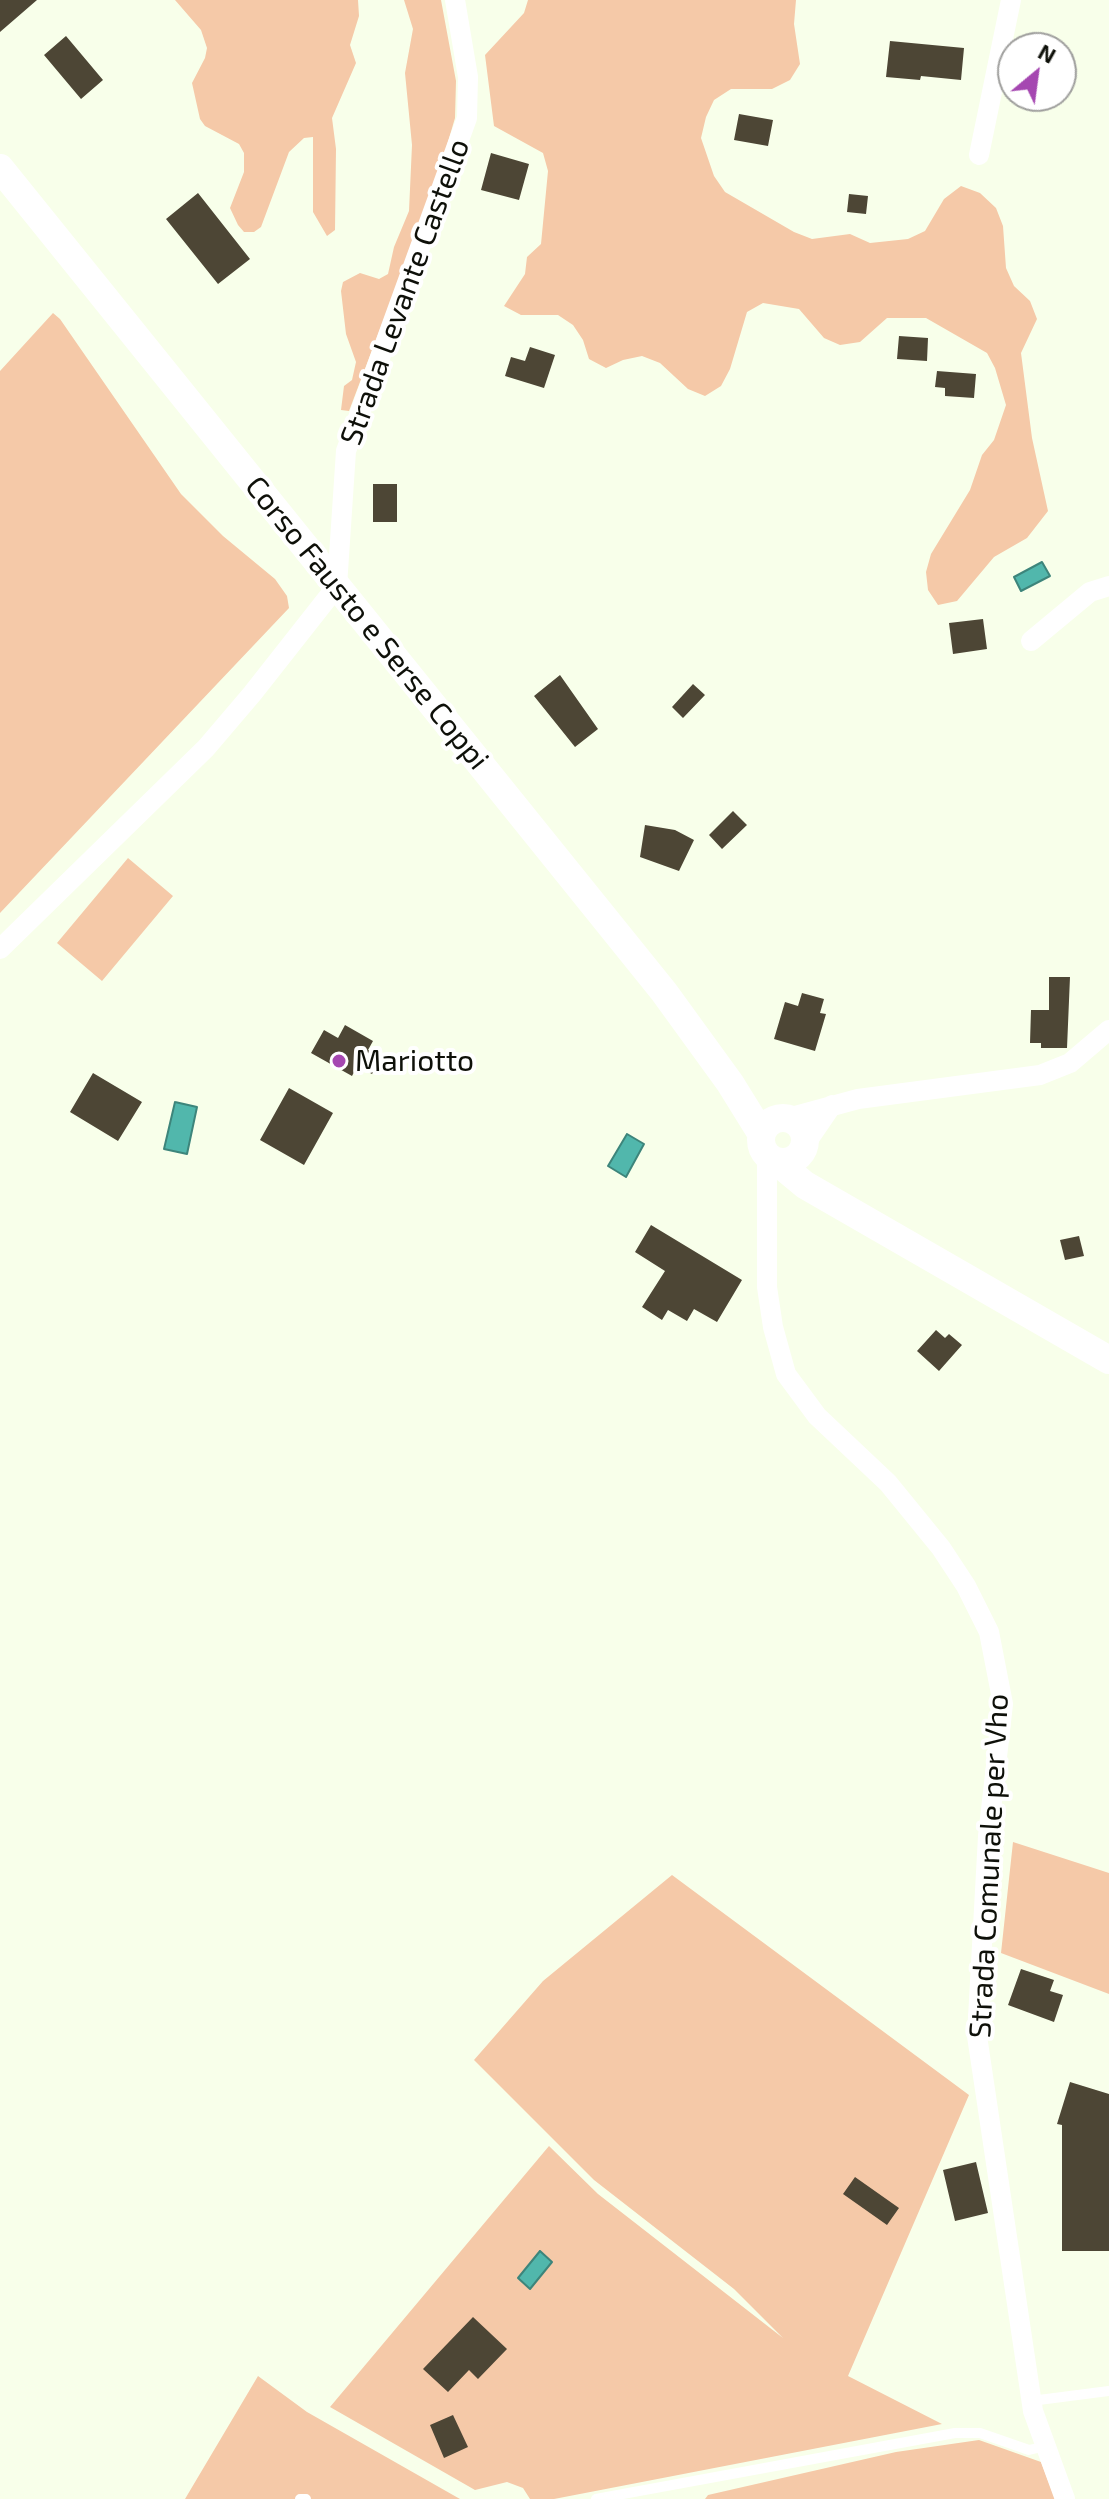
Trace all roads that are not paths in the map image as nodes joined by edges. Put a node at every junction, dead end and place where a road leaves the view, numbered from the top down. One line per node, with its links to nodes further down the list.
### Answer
1 (455, 0): 5 (street, Strada Levante Castello)
2 (1011, 0): 3 (street)
3 (979, 155)
4 (0, 168): 5 (street, Corso Fausto e Serse Coppi)
5 (337, 586): 8 (street); 11 (street, Corso Fausto e Serse Coppi)
6 (1109, 586): 7 (street)
7 (1031, 641)
8 (0, 949)
9 (1109, 1030): 10 (street)
10 (832, 1105): 11 (street); 12 (street)
11 (775, 1137): 12 (street); 13 (street); 16 (street, Strada Comunale per Vho)
12 (805, 1144): 13 (street)
13 (857, 1214): 14 (street)
14 (1109, 1360)
15 (1109, 2391): 16 (lane)
16 (1031, 2401): 17 (street, Strada Comunale per Vho)
17 (1046, 2446): 18 (lane); 19 (street, Strada Comunale per Vho)
18 (596, 2499)
19 (1065, 2499)

